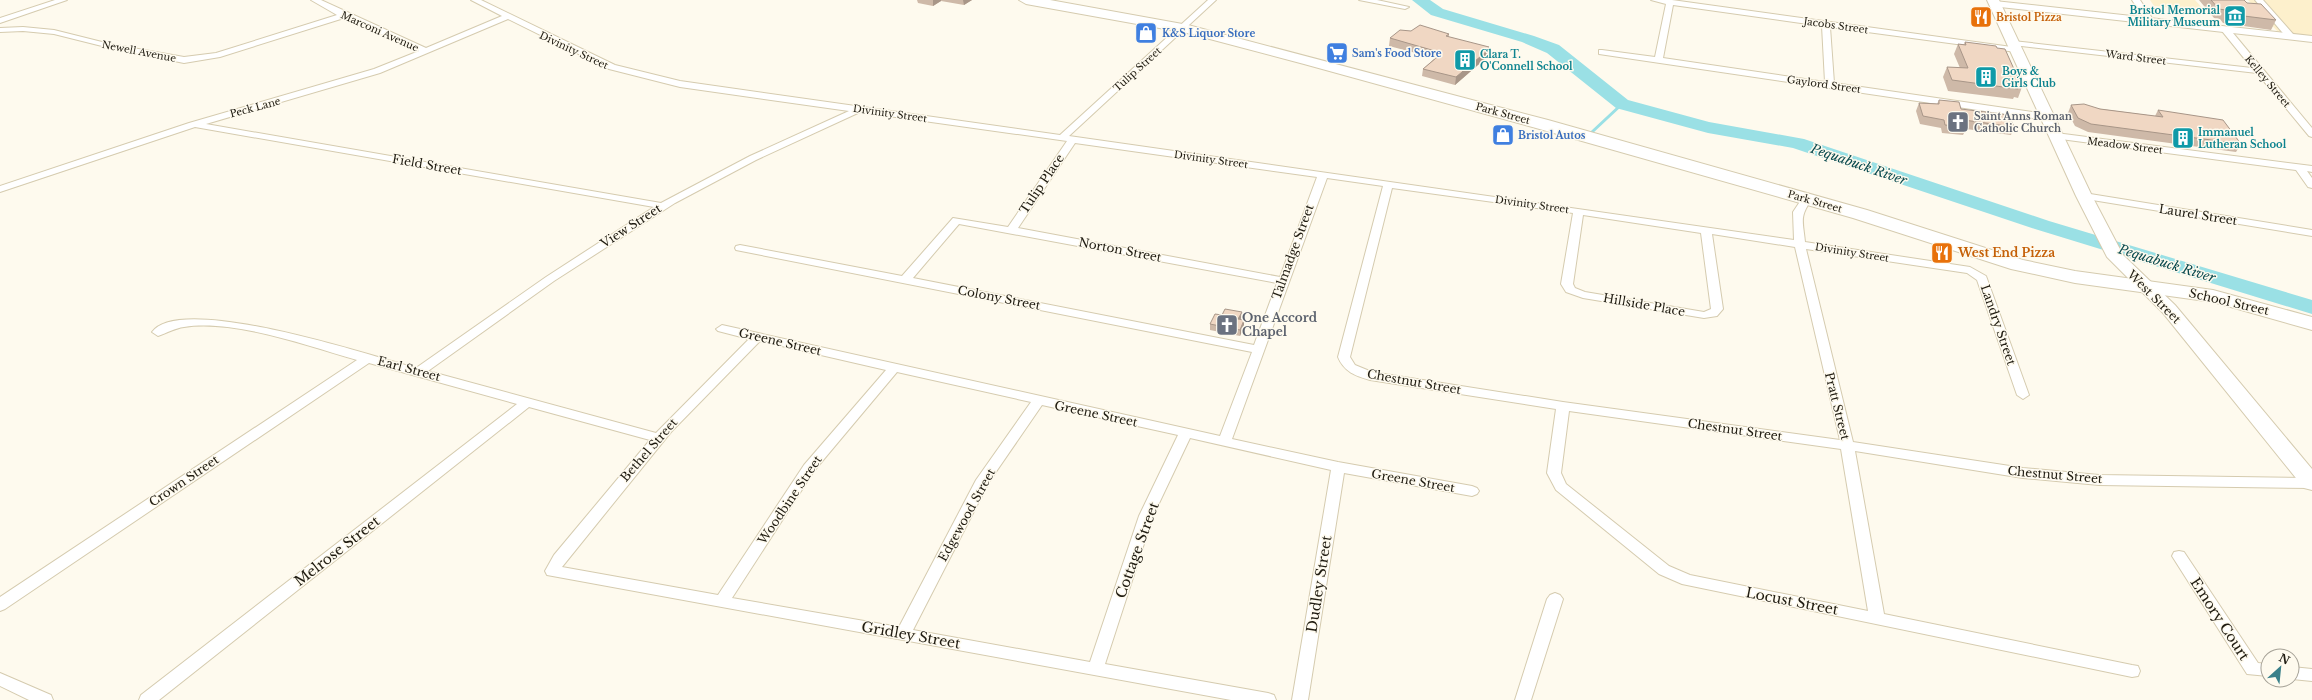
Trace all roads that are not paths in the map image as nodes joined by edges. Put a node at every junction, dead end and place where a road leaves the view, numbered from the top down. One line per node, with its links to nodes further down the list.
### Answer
1 (63, 0): 15 (street)
2 (316, 0): 13 (street, Marconi Avenue)
3 (475, 0): 14 (street, Divinity Street)
4 (1026, 0): 18 (highway, Park Street)
5 (1212, 0): 18 (street, Tulip Street)
6 (1363, 0): 12 (street)
7 (1655, 0): 10 (street, Jacobs Street)
8 (2136, 0): 16 (street)
9 (2259, 0): 21 (street)
10 (1670, 2): 17 (street, Jacobs Street); 26 (street)
11 (1994, 2): 16 (street); 23 (main road, West Street)
12 (1405, 8)
13 (344, 15): 20 (street, Newell Avenue); 24 (street, Marconi Avenue)
14 (506, 17): 24 (street, Peck Lane); 29 (street, Divinity Street)
15 (0, 21)
16 (2150, 21): 19 (street)
17 (1826, 23): 23 (street, Jacobs Street); 28 (street)
18 (1182, 28): 34 (street, Tulip Street); 43 (highway, Park Street)
19 (2225, 29): 21 (street); 27 (street, Kelley Street)
20 (0, 30)
21 (2290, 36): 22 (street)
22 (2312, 39)
23 (2014, 46): 27 (street, Ward Street); 30 (main road, West Street)
24 (424, 50): 31 (street, Peck Lane)
25 (1602, 52): 26 (street, Gaylord Street)
26 (1659, 60): 28 (street, Gaylord Street)
27 (2260, 71): 32 (street, Kelley Street)
28 (1830, 84): 30 (street, Gaylord Street)
29 (860, 109): 34 (street, Divinity Street); 44 (street, View Street)
30 (2046, 117): 33 (main road, West Street)
31 (192, 125): 41 (street, Peck Lane); 44 (street, Field Street)
32 (2312, 134)
33 (2056, 136): 36 (street, Meadow Street); 42 (main road, West Street)
34 (1062, 138): 35 (street, Divinity Street)
35 (1073, 139): 38 (street, Divinity Street); 46 (street, Tulip Place)
36 (2299, 167): 37 (street, Meadow Street); 40 (street)
37 (2312, 169)
38 (1322, 175): 39 (street, Divinity Street); 53 (street, Talmadge Street)
39 (1388, 184): 45 (street, Divinity Street); 66 (street, Chestnut Street)
40 (2312, 185)
41 (2, 187)
42 (2084, 196): 48 (street, Laurel Street); 54 (main road, West Street)
43 (1807, 198): 49 (street, Pratt Street); 54 (highway, Park Street)
44 (663, 206): 62 (street, View Street)
45 (1578, 211): 47 (street, Divinity Street); 47 (street, Hillside Place)
46 (1012, 230): 52 (street, Norton Street); 53 (street, Norton Street)
47 (1706, 230): 49 (street, Divinity Street)
48 (2312, 233)
49 (1800, 244): 51 (street, Divinity Street); 70 (street, Pratt Street)
50 (740, 248): 52 (street, Colony Street)
51 (1961, 268): 63 (street, Landry Street)
52 (906, 279): 59 (street, Colony Street)
53 (1282, 281): 59 (street, Talmadge Street)
54 (2144, 285): 55 (highway, School Street); 72 (main road, West Street)
55 (2312, 324)
56 (722, 330): 58 (street, Greene Street)
57 (158, 332): 60 (street, Earl Street)
58 (757, 337): 61 (street, Greene Street); 68 (street, Bethel Street)
59 (1257, 349): 69 (street, Talmadge Street)
60 (368, 358): 62 (street, Earl Street); 78 (street, Crown Street)
61 (894, 368): 65 (street, Greene Street); 77 (street, Woodbine Street)
62 (419, 372): 64 (street, Earl Street)
63 (2023, 395)
64 (526, 402): 68 (street, Earl Street); 88 (street, Melrose Street)
65 (1038, 402): 67 (street, Greene Street); 80 (street, Edgewood Street)
66 (1563, 406): 70 (street, Chestnut Street); 79 (street, Locust Street)
67 (1185, 434): 69 (street, Greene Street); 81 (street, Cottage Street)
68 (658, 438): 75 (street, Bethel Street)
69 (1224, 442): 71 (street, Greene Street)
70 (1847, 445): 72 (street, Chestnut Street); 79 (street, Pratt Street)
71 (1338, 467): 73 (street, Greene Street); 90 (street, Dudley Street)
72 (2312, 483)
73 (1472, 491)
74 (2179, 556): 82 (street, Emory Court)
75 (552, 571): 77 (street, Gridley Street)
76 (1555, 599): 91 (street)
77 (722, 601): 80 (street, Gridley Street)
78 (0, 605)
79 (1877, 618): 83 (street, Locust Street)
80 (904, 633): 81 (street, Gridley Street)
81 (1096, 669): 89 (street, Gridley Street)
82 (2260, 669)
83 (2132, 671)
84 (2300, 674): 85 (street)
85 (2312, 675)
86 (0, 679): 87 (street)
87 (45, 700)
88 (147, 700)
89 (1268, 700)
90 (1300, 700)
91 (1523, 700)

